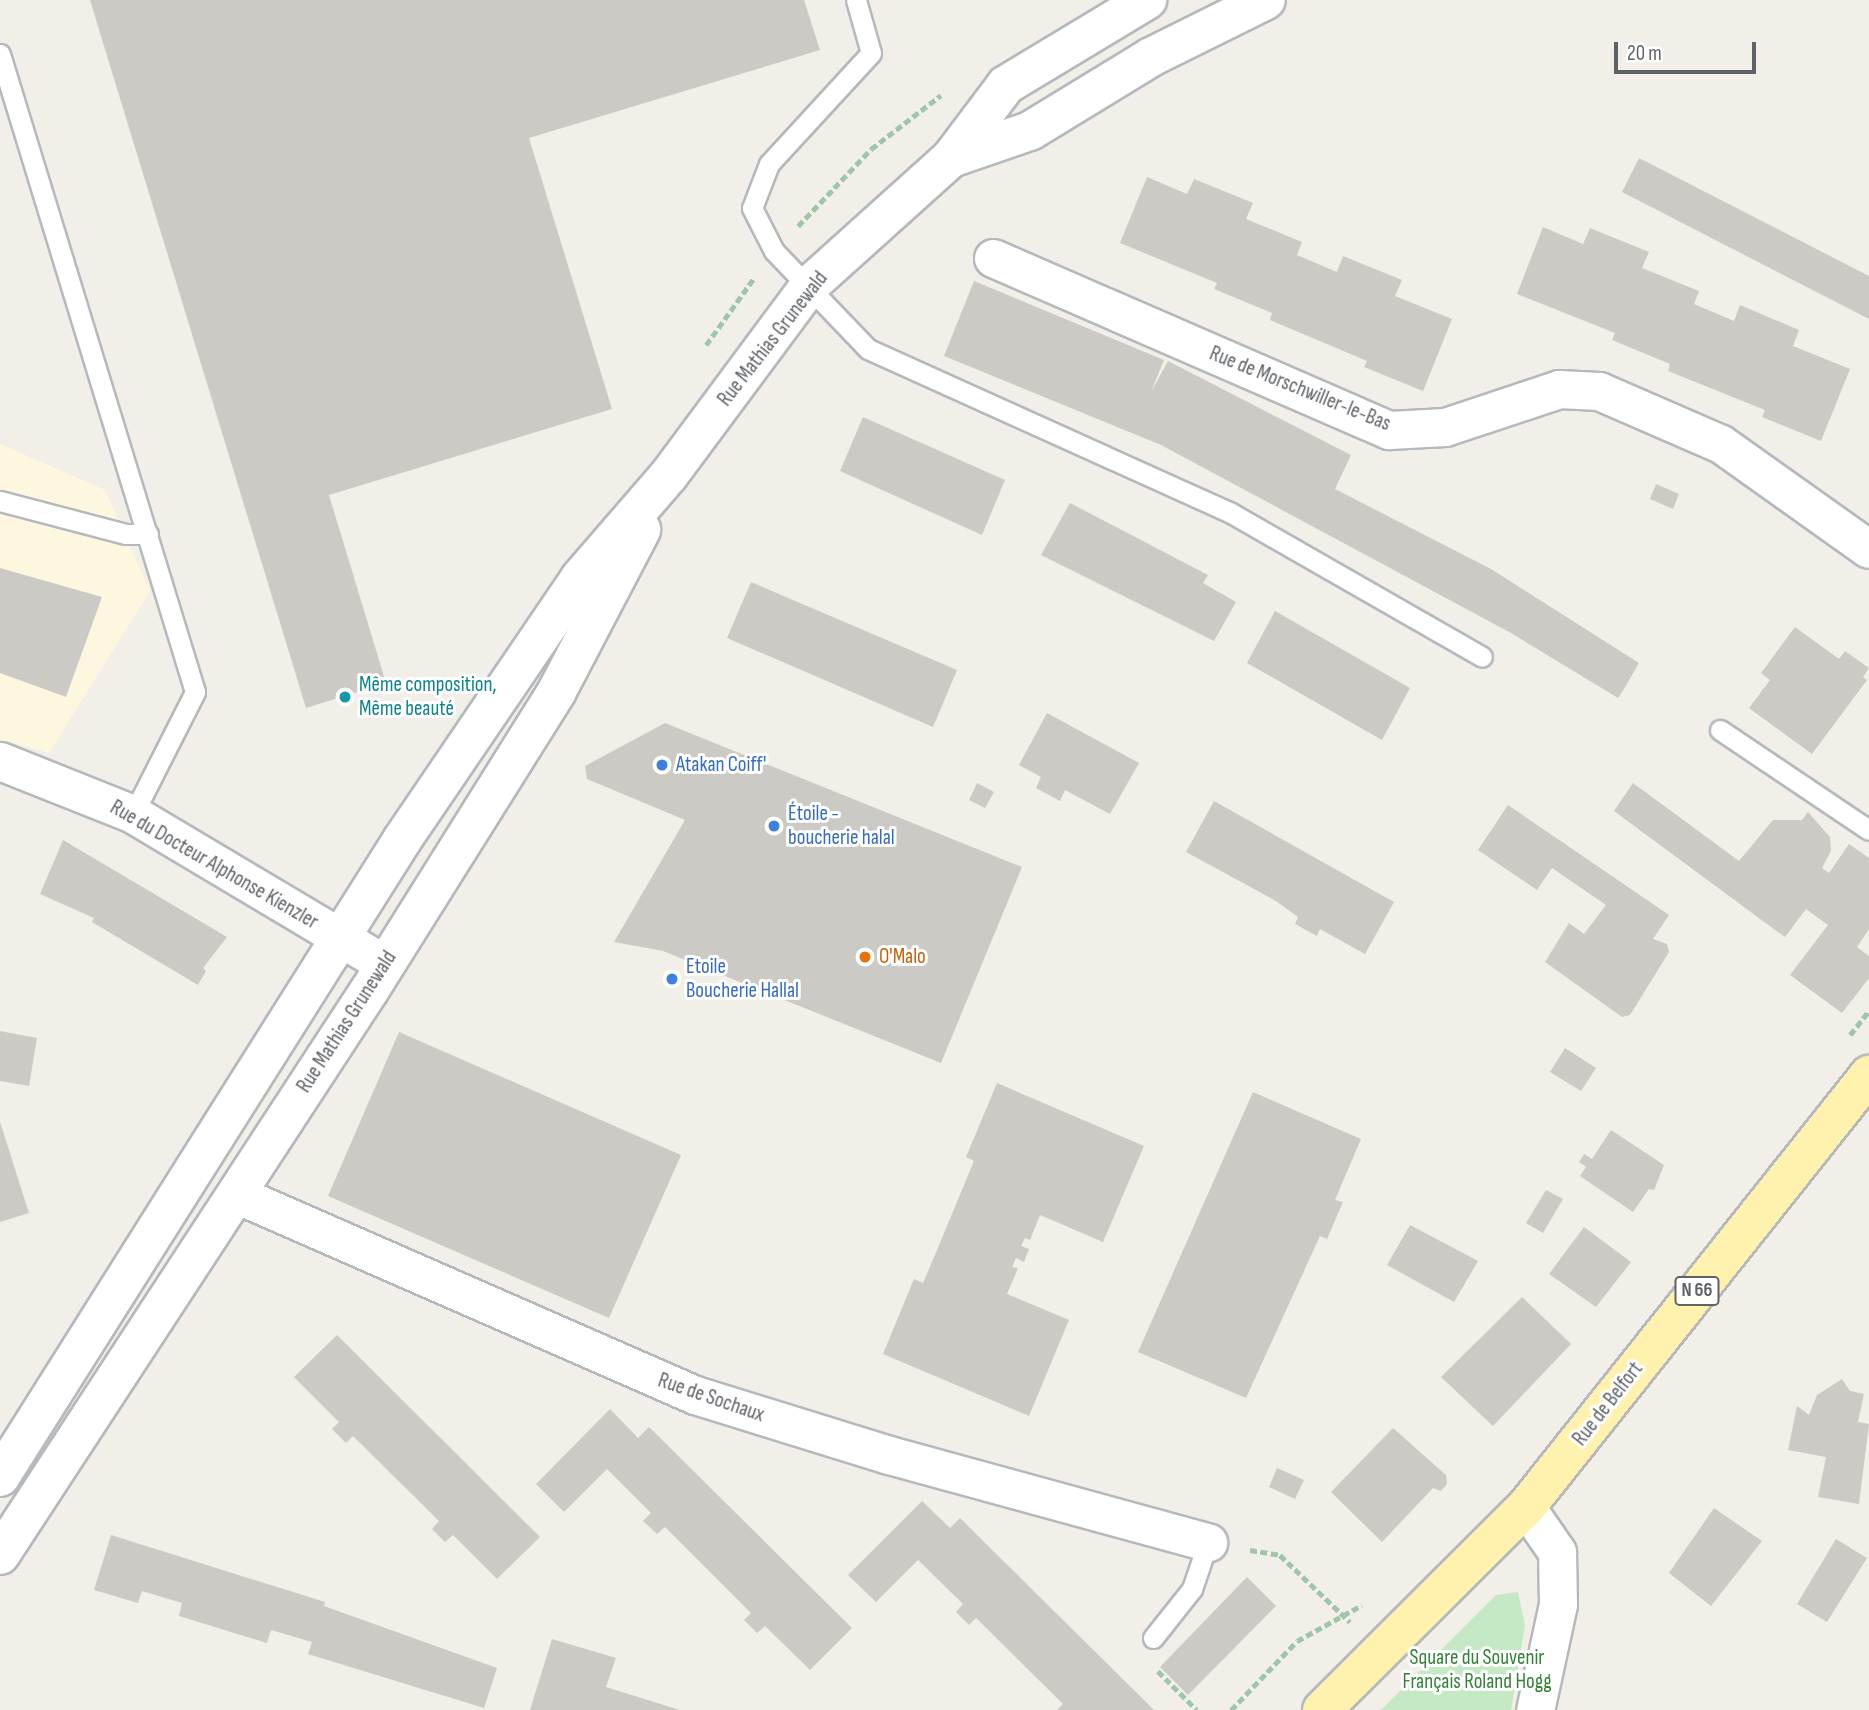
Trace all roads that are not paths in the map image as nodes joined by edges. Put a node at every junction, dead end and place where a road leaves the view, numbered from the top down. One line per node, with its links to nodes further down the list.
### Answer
1 (856, 0): 7 (lane)
2 (1147, 0): 5 (street, Rue Mathias Grunewald)
3 (1255, 2): 5 (street, Rue Mathias Grunewald)
4 (0, 54): 10 (lane)
5 (951, 158): 7 (street, Rue Mathias Grunewald)
6 (993, 258): 11 (street, Rue de Morschwiller-le-Bas)
7 (810, 285): 8 (street, Rue Mathias Grunewald); 12 (lane)
8 (670, 475): 17 (street, Rue Mathias Grunewald); 18 (street, Rue Mathias Grunewald)
9 (0, 501): 10 (lane)
10 (148, 534): 15 (lane)
11 (1869, 549)
12 (1482, 657)
13 (1720, 730): 16 (lane)
14 (0, 761): 15 (street, Rue du Docteur Alphonse Kienzler)
15 (133, 814): 17 (street, Rue du Docteur Alphonse Kienzler)
16 (1869, 830)
17 (341, 937): 18 (street, Rue du Docteur Alphonse Kienzler); 21 (street, Rue Mathias Grunewald)
18 (385, 964): 20 (street, Rue Mathias Grunewald)
19 (1869, 1075): 22 (main road, Rue de Belfort / N 66)
20 (236, 1194): 23 (street, Rue de Sochaux); 24 (street, Rue Mathias Grunewald)
21 (0, 1477)
22 (1526, 1507): 26 (main road, Rue de Belfort / N 66); 27 (street)
23 (1208, 1542): 25 (lane)
24 (0, 1555)
25 (1153, 1638)
26 (1322, 1710)
27 (1535, 1710)

